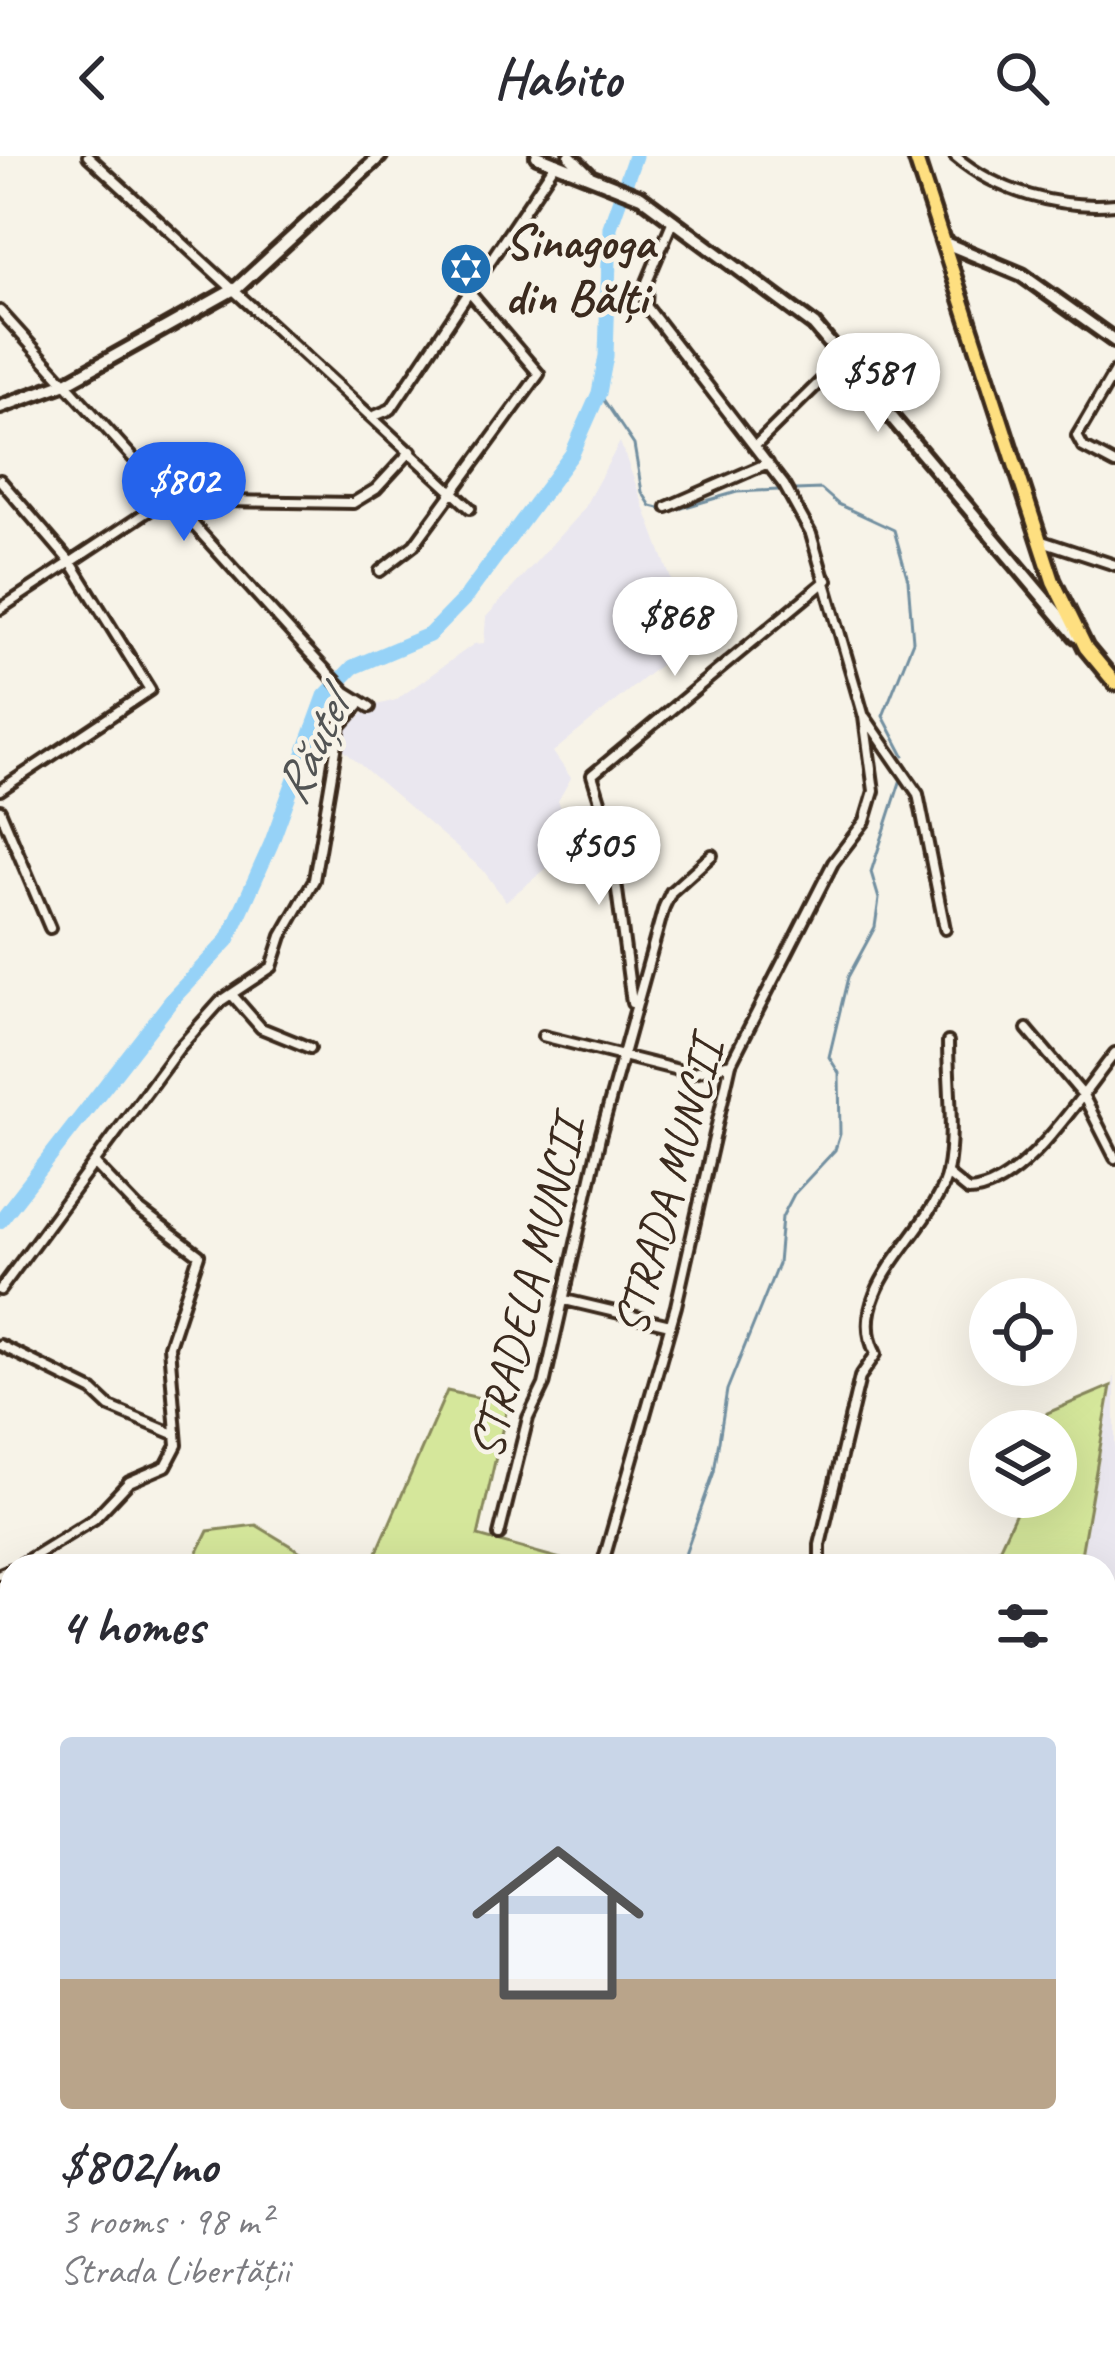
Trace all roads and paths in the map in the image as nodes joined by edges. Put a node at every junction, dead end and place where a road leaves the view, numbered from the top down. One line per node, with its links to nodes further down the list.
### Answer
1 (88, 156): 12 (street)
2 (380, 156): 12 (street)
3 (537, 156): 7 (street)
4 (570, 156): 8 (street)
5 (915, 156): 11 (main road)
6 (955, 156): 9 (street)
7 (555, 164): 8 (street); 13 (street)
8 (590, 176): 10 (street)
9 (1115, 204)
10 (673, 220): 16 (street); 23 (street, STRADA MUNCII)
11 (943, 242): 15 (street); 32 (main road)
12 (234, 290): 18 (street); 21 (street)
13 (469, 292): 20 (street); 28 (street)
14 (0, 310): 18 (street)
15 (1115, 341)
16 (845, 357): 23 (street); 38 (street)
17 (1115, 371): 26 (street)
18 (66, 383): 19 (street); 29 (street)
19 (0, 407)
20 (391, 409): 21 (street); 22 (street)
21 (372, 417): 22 (street)
22 (391, 434): 24 (street)
23 (755, 446): 25 (street, STRADA MUNCII)
24 (411, 451): 28 (street); 29 (street)
25 (768, 463): 30 (street); 36 (street, STRADA MUNCII)
26 (1115, 464)
27 (0, 480): 33 (street)
28 (455, 492): 31 (street); 35 (street)
29 (171, 498): 33 (street); 46 (street)
30 (667, 507)
31 (470, 508)
32 (1039, 541): 34 (street); 38 (main road)
33 (72, 564): 37 (street); 41 (street)
34 (1115, 565)
35 (380, 571)
36 (826, 580): 40 (street, STRADA MUNCII); 47 (street)
37 (0, 609)
38 (1086, 648): 39 (main road)
39 (1115, 683)
40 (864, 717): 45 (street); 54 (street, STRADA MUNCII)
41 (0, 790)
42 (0, 810): 44 (street)
43 (712, 855): 47 (street, STRADELA MUNCII)
44 (50, 928)
45 (945, 929)
46 (233, 996): 51 (street); 57 (street)
47 (632, 1010): 53 (street, STRADELA MUNCII)
48 (1027, 1029): 55 (street)
49 (543, 1036): 53 (street)
50 (948, 1042): 58 (street)
51 (310, 1048)
52 (1115, 1053): 55 (street)
53 (623, 1058): 54 (street); 60 (street, STRADELA MUNCII)
54 (730, 1063): 61 (street, STRADA MUNCII)
55 (1083, 1095): 56 (street); 58 (street)
56 (1115, 1158)
57 (94, 1164): 59 (street); 63 (street)
58 (947, 1174): 67 (street)
59 (0, 1290)
60 (565, 1300): 61 (street); 64 (street, STRADELA MUNCII)
61 (670, 1324): 66 (street, STRADA MUNCII)
62 (0, 1345): 63 (street)
63 (175, 1434): 65 (street)
64 (499, 1535)
65 (38, 1554)
66 (605, 1554)
67 (821, 1554)

